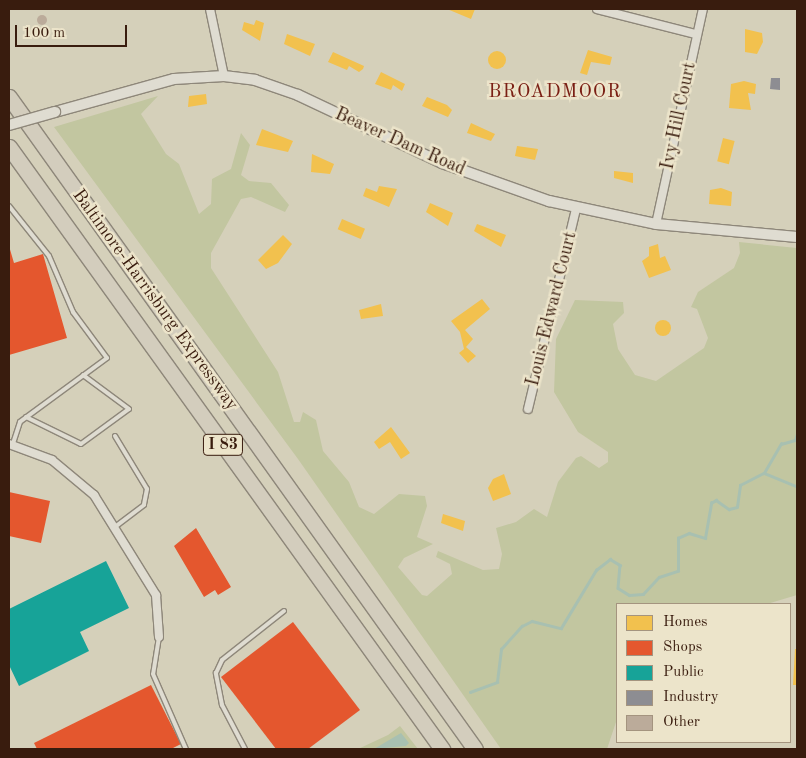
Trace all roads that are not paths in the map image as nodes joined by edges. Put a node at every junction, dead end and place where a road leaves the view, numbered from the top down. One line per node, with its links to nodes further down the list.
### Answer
1 (210, 9): 5 (street)
2 (597, 9): 4 (street)
3 (703, 9): 4 (street, Ivy Hill Court)
4 (696, 34): 11 (street, Ivy Hill Court)
5 (224, 76): 7 (street, Beaver Dam Road, bridge); 10 (street, Beaver Dam Road)
6 (9, 97): 24 (highway, Baltimore-Harrisburg Expressway / I 83)
7 (9, 126)
8 (9, 147): 21 (highway, Baltimore-Harrisburg Expressway / I 83)
9 (9, 206): 13 (lane)
10 (576, 208): 11 (street, Beaver Dam Road); 14 (street, Louis Edward Court)
11 (656, 224): 12 (street, Beaver Dam Road)
12 (797, 237)
13 (83, 375): 15 (lane); 15 (lane)
14 (528, 409)
15 (26, 417): 17 (lane)
16 (115, 436): 18 (lane)
17 (11, 444): 18 (street)
18 (116, 526): 20 (street)
19 (284, 612): 23 (lane)
20 (159, 637): 22 (lane)
21 (440, 747)
22 (186, 749)
23 (245, 749)
24 (475, 749)

